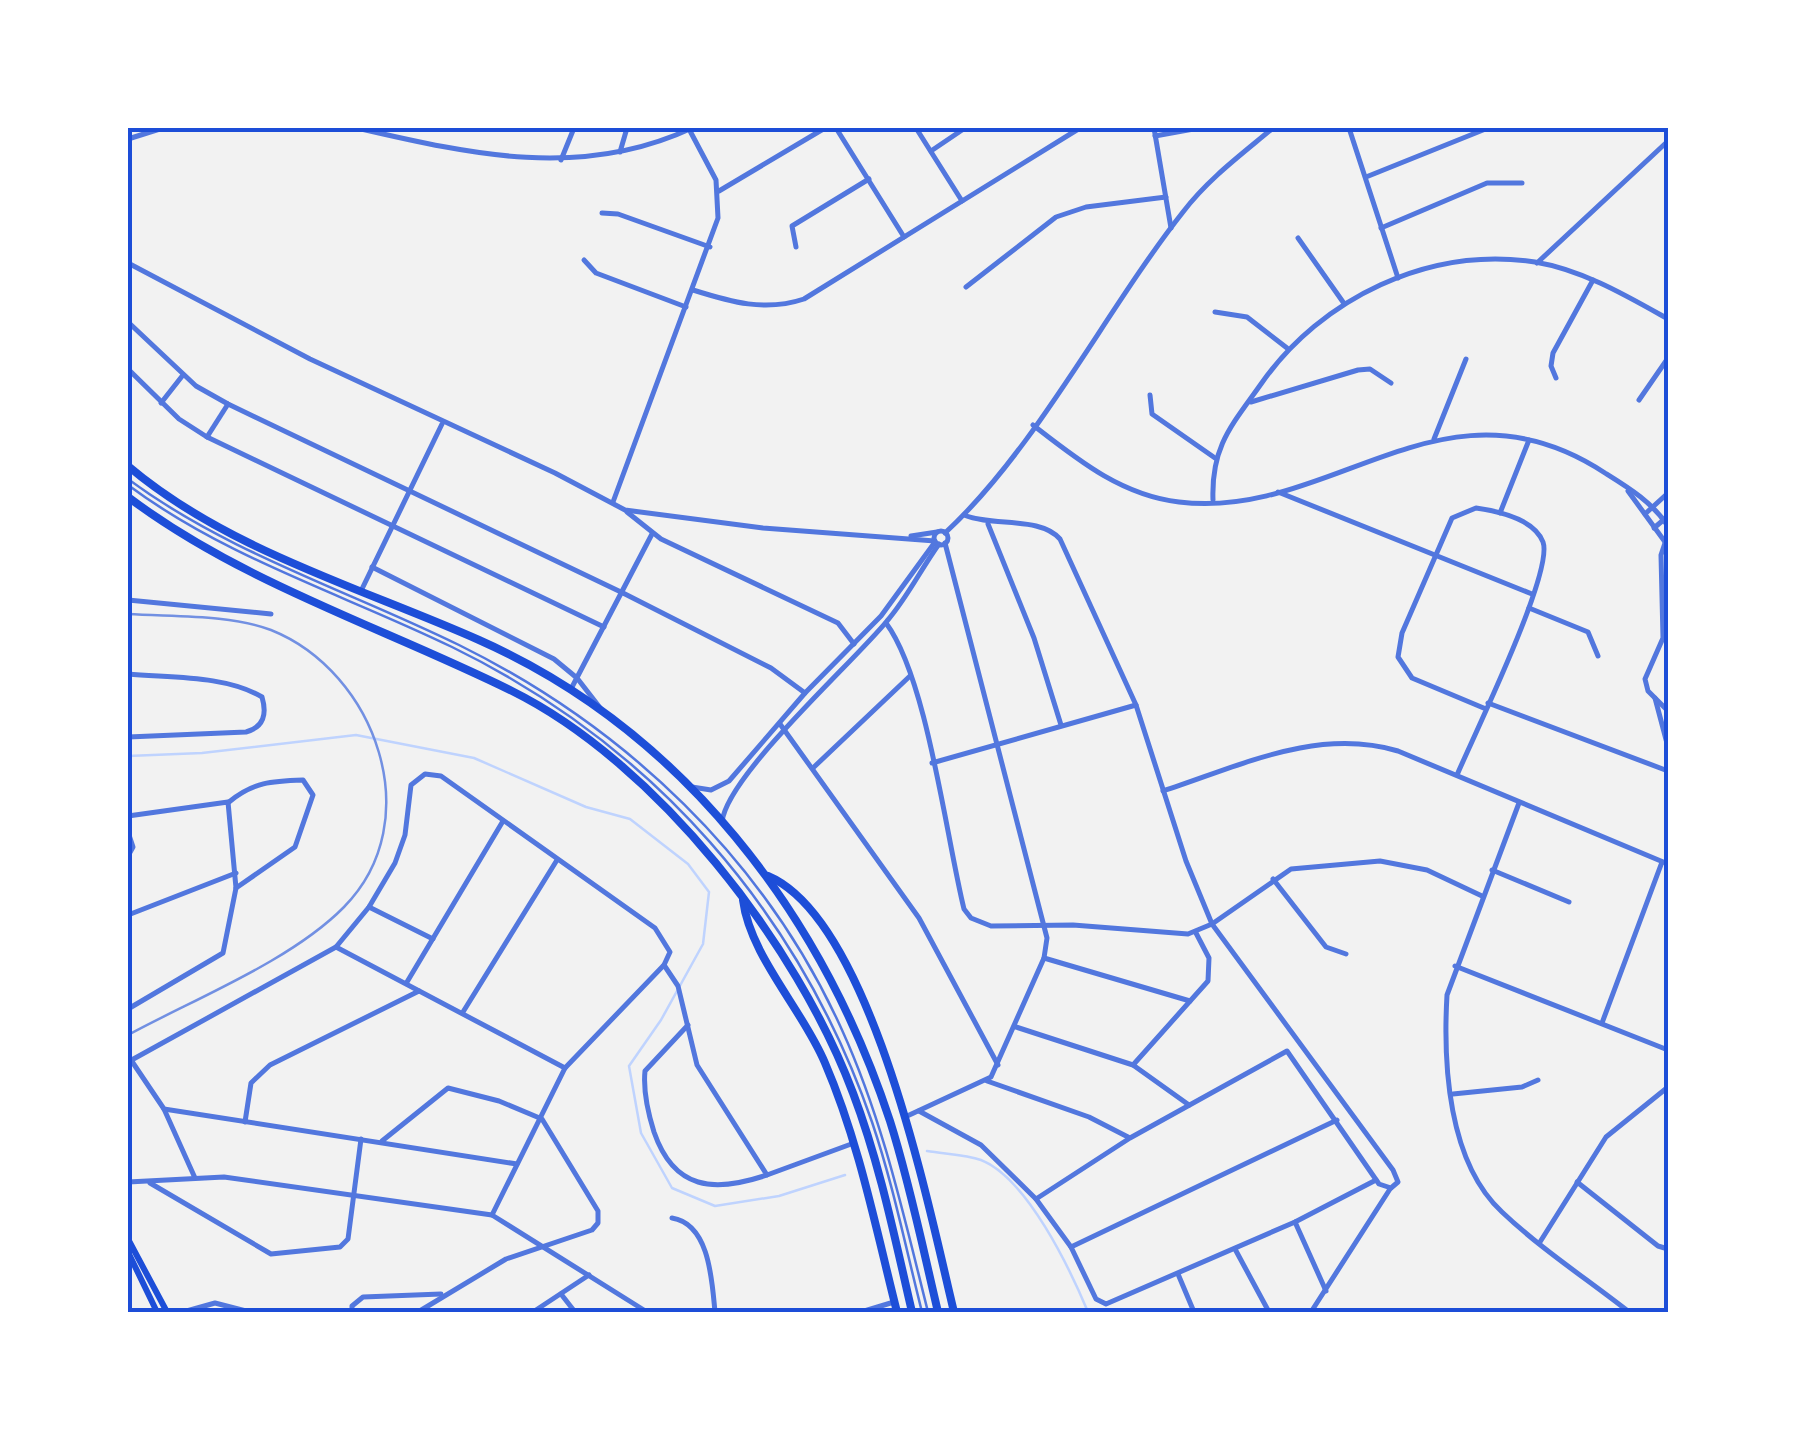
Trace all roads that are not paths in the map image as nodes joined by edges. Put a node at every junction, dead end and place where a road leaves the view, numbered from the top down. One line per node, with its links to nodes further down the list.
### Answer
1 (163, 128): 16 (street)
2 (356, 128): 20 (street)
3 (574, 128): 20 (street)
4 (627, 128): 19 (street)
5 (691, 128): 19 (street); 24 (street)
6 (825, 128): 24 (street)
7 (836, 128): 22 (street)
8 (916, 128): 18 (street)
9 (965, 128): 18 (street)
10 (1078, 128): 26 (street)
11 (1199, 128): 15 (street)
12 (1273, 128): 28 (street)
13 (1349, 128): 21 (street)
14 (1488, 128): 21 (street)
15 (1154, 132): 25 (street)
16 (128, 139)
17 (1668, 141): 35 (street)
18 (931, 151): 26 (street)
19 (620, 152): 20 (street)
20 (562, 160)
21 (1366, 177): 29 (street)
22 (869, 179): 30 (street); 33 (street)
23 (1522, 183): 29 (street)
24 (719, 191): 32 (street)
25 (1166, 197): 28 (street); 39 (street)
26 (962, 201): 30 (street)
27 (602, 213): 32 (street)
28 (1171, 228): 59 (street)
29 (1381, 228): 37 (street)
30 (904, 237): 40 (street)
31 (1298, 238): 41 (street)
32 (710, 247): 40 (street)
33 (796, 247)
34 (584, 260): 42 (street)
35 (1536, 262): 37 (street); 38 (street)
36 (128, 264): 58 (street)
37 (1398, 278): 41 (street)
38 (1593, 280): 44 (street); 51 (street)
39 (966, 288)
40 (693, 290): 42 (street)
41 (1343, 302): 46 (street)
42 (686, 306): 72 (street)
43 (1214, 312): 46 (street)
44 (1668, 319)
45 (128, 322): 50 (street)
46 (1286, 348): 56 (street)
47 (1466, 358): 61 (street)
48 (1668, 358): 54 (street)
49 (128, 369): 55 (street)
50 (184, 375): 55 (street); 57 (street)
51 (1556, 378)
52 (1391, 383): 56 (street)
53 (1150, 396): 63 (street)
54 (1639, 400)
55 (162, 403): 60 (street)
56 (1248, 403): 63 (street)
57 (228, 404): 60 (street); 69 (street)
58 (442, 424): 69 (street); 72 (street)
59 (1033, 425): 73 (street); 77 (street)
60 (206, 437): 81 (street)
61 (1434, 439): 62 (street); 68 (street)
62 (1529, 440): 66 (street); 76 (street)
63 (1215, 458): 73 (street)
64 (128, 466): 91 (highway)
65 (128, 479): 224 (lane)
66 (1623, 484): 74 (street); 78 (street)
67 (128, 485): 223 (lane)
68 (1275, 491): 73 (street); 89 (street)
69 (411, 492): 81 (street); 92 (street)
70 (1668, 493): 74 (street)
71 (128, 498): 137 (highway)
72 (613, 502): 75 (street)
73 (1213, 502)
74 (1654, 506): 78 (street); 79 (street)
75 (625, 510): 85 (street); 86 (street)
76 (1500, 513): 89 (street); 93 (street)
77 (964, 515): 80 (street); 84 (street)
78 (1644, 515): 82 (street)
79 (1667, 521): 82 (street)
80 (988, 524): 107 (street); 112 (street)
81 (394, 526): 90 (street); 98 (street)
82 (1654, 528): 88 (street)
83 (937, 532): 84 (street); 86 (street); 87 (street)
84 (945, 533): 87 (street)
85 (652, 534): 92 (street); 99 (street)
86 (911, 536): 87 (street)
87 (938, 542): 97 (street); 99 (street); 115 (street)
88 (1667, 545): 106 (street)
89 (1434, 556): 93 (street); 108 (street)
90 (372, 567): 91 (street); 103 (street)
91 (361, 591): 104 (highway)
92 (623, 593): 98 (street); 105 (street)
93 (1533, 595): 95 (street)
94 (128, 600): 96 (street)
95 (1529, 608): 100 (street); 108 (street)
96 (271, 614)
97 (886, 623): 102 (street); 113 (street)
98 (604, 627): 103 (street)
99 (854, 644): 105 (street)
100 (1598, 656)
101 (128, 674): 114 (street)
102 (910, 676): 117 (street); 118 (street)
103 (577, 678): 104 (street); 110 (street)
104 (571, 690): 110 (highway)
105 (805, 692): 111 (street)
106 (1654, 697): 109 (street); 116 (street)
107 (1136, 705): 112 (street); 122 (street)
108 (1487, 706): 119 (street); 120 (street)
109 (1668, 710)
110 (602, 712): 121 (highway)
111 (780, 724): 113 (street); 121 (street)
112 (1061, 725): 115 (street)
113 (786, 732): 118 (street); 127 (street)
114 (128, 737)
115 (997, 744): 117 (street); 143 (street)
116 (1668, 747)
117 (932, 763): 143 (street)
118 (814, 766): 165 (street)
119 (1668, 772)
120 (1456, 775): 122 (street); 124 (street)
121 (691, 786): 127 (highway)
122 (1163, 791): 142 (street)
123 (228, 802): 125 (street); 133 (street); 136 (street)
124 (1519, 802): 131 (street); 132 (street)
125 (128, 816)
126 (502, 821): 130 (street); 140 (street); 145 (street)
127 (722, 822): 134 (highway)
128 (128, 832): 129 (street)
129 (128, 856)
130 (557, 860): 149 (street); 158 (street)
131 (1665, 862): 160 (street)
132 (1492, 870): 138 (street); 139 (street)
133 (236, 873): 136 (street); 141 (street)
134 (767, 876): 153 (highway); 154 (highway)
135 (1272, 879): 138 (street); 142 (street); 147 (street)
136 (236, 888): 156 (street)
137 (742, 896): 157 (highway); 159 (highway)
138 (1482, 896): 150 (street)
139 (1569, 902)
140 (370, 907): 145 (street); 146 (street)
141 (128, 915)
142 (1212, 924): 144 (street); 190 (street)
143 (1046, 927): 144 (street); 148 (street)
144 (1196, 933): 155 (street)
145 (433, 939): 151 (street)
146 (336, 947): 151 (street); 164 (street)
147 (1346, 954)
148 (1044, 958): 155 (street); 162 (street)
149 (664, 965): 161 (street); 167 (street)
150 (1455, 966): 160 (street); 171 (street)
151 (407, 983): 152 (street)
152 (421, 990): 158 (street); 178 (street)
153 (858, 990): 154 (highway); 175 (highway)
154 (841, 998): 225 (highway)
155 (1190, 1001): 166 (street)
156 (128, 1009)
157 (816, 1010): 159 (highway); 222 (highway)
158 (463, 1012): 167 (street)
159 (802, 1016): 182 (highway)
160 (1602, 1023): 163 (street)
161 (688, 1025): 184 (street); 184 (street)
162 (1016, 1026): 165 (street); 166 (street)
163 (1668, 1050)
164 (130, 1061): 173 (street)
165 (998, 1065): 169 (street)
166 (1133, 1065): 172 (street)
167 (565, 1068): 176 (street)
168 (1538, 1080): 171 (street)
169 (987, 1081): 174 (street); 179 (street)
170 (1668, 1087): 189 (street)
171 (1453, 1094): 197 (street)
172 (1189, 1104): 177 (street); 179 (street)
173 (164, 1109): 178 (street); 185 (street)
174 (919, 1111): 175 (street); 192 (street)
175 (905, 1118): 226 (highway)
176 (542, 1119): 181 (street); 183 (street); 198 (street)
177 (1337, 1120): 186 (street); 199 (street)
178 (246, 1122): 180 (street)
179 (1130, 1138): 192 (street)
180 (361, 1139): 181 (street); 191 (street)
181 (382, 1142): 183 (street)
182 (854, 1143): 184 (street); 208 (highway)
183 (517, 1164): 193 (street)
184 (767, 1175)
185 (195, 1178): 187 (street); 191 (street)
186 (1376, 1180): 190 (street); 195 (street)
187 (147, 1181): 188 (street); 191 (street)
188 (128, 1182)
189 (1577, 1182): 197 (street); 201 (street)
190 (1391, 1188): 205 (street)
191 (354, 1194): 193 (street)
192 (1036, 1198): 199 (street)
193 (492, 1216): 198 (street)
194 (672, 1218): 219 (street)
195 (1295, 1222): 200 (street); 205 (street)
196 (128, 1239): 212 (main road)
197 (1540, 1242): 231 (street)
198 (541, 1246): 204 (street); 206 (street)
199 (1071, 1248): 209 (street)
200 (1235, 1249): 203 (street); 229 (street)
201 (1668, 1249)
202 (128, 1252): 211 (main road)
203 (1178, 1274): 209 (street); 228 (street)
204 (589, 1275): 207 (street); 218 (street)
205 (1326, 1291): 230 (street)
206 (444, 1294): 214 (street); 215 (street)
207 (561, 1294): 216 (street); 217 (street)
208 (894, 1302): 220 (street); 221 (highway)
209 (1099, 1304): 227 (street)
210 (246, 1311): 213 (street)
211 (157, 1312)
212 (167, 1312)
213 (183, 1312)
214 (352, 1312)
215 (418, 1312)
216 (533, 1312)
217 (576, 1312)
218 (647, 1312)
219 (715, 1312)
220 (861, 1312)
221 (896, 1312)
222 (912, 1312)
223 (922, 1312)
224 (928, 1312)
225 (938, 1312)
226 (954, 1312)
227 (1106, 1312)
228 (1194, 1312)
229 (1269, 1312)
230 (1311, 1312)
231 (1629, 1312)

